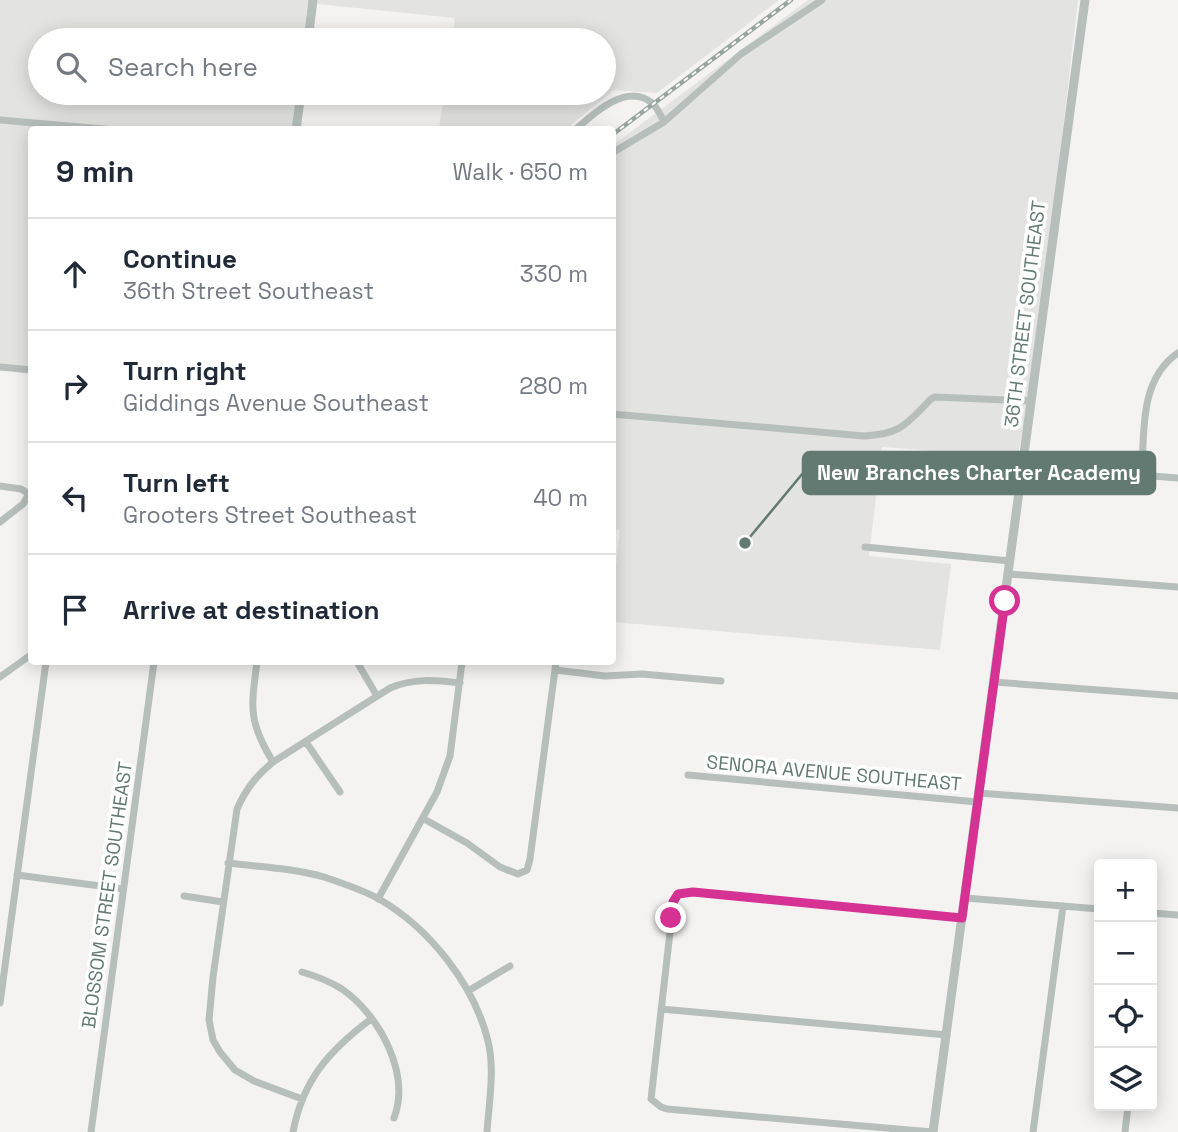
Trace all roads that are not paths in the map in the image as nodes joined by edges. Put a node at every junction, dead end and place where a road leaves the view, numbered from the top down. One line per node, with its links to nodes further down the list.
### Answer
1 (313, 0): 4 (street)
2 (822, 0): 9 (street)
3 (1084, 0): 17 (street, 36TH STREET SOUTHEAST)
4 (310, 28)
5 (616, 100): 9 (street)
6 (299, 105): 11 (street)
7 (607, 105): 12 (street)
8 (0, 120): 10 (street)
9 (664, 121): 13 (street)
10 (52, 126)
11 (297, 126)
12 (579, 126)
13 (616, 151)
14 (1178, 353): 20 (street)
15 (0, 367): 16 (street)
16 (28, 370)
17 (1031, 401): 18 (street); 19 (street, 36TH STREET SOUTHEAST)
18 (616, 414)
19 (1023, 466): 20 (street); 27 (street, 36TH STREET SOUTHEAST)
20 (1142, 475): 21 (street)
21 (1178, 478)
22 (0, 486): 23 (street)
23 (28, 493)
24 (28, 497): 25 (street)
25 (0, 523)
26 (865, 547): 27 (street)
27 (1010, 561): 28 (street, 36TH STREET SOUTHEAST)
28 (1009, 574): 29 (street); 39 (street, 36TH STREET SOUTHEAST)
29 (1178, 587)
30 (28, 657): 37 (street)
31 (46, 665): 51 (street)
32 (154, 665): 52 (street, BLOSSOM STREET SOUTHEAST)
33 (257, 665): 44 (street)
34 (359, 665): 41 (street)
35 (462, 665): 40 (street)
36 (556, 666): 38 (street); 49 (street)
37 (0, 677)
38 (721, 681)
39 (994, 682): 42 (street); 47 (street, 36TH STREET SOUTHEAST)
40 (460, 683): 41 (street); 49 (street)
41 (377, 696): 43 (street)
42 (1178, 696)
43 (306, 742): 44 (street); 46 (street)
44 (273, 762): 50 (street)
45 (688, 775): 47 (street, SENORA AVENUE SOUTHEAST)
46 (340, 792)
47 (978, 797): 48 (street, SENORA AVENUE SOUTHEAST); 54 (street, 36TH STREET SOUTHEAST)
48 (1178, 808)
49 (424, 819): 55 (street)
50 (228, 863): 55 (street); 56 (street)
51 (18, 875): 52 (street); 65 (street)
52 (124, 889): 72 (street, BLOSSOM STREET SOUTHEAST)
53 (184, 897): 56 (street)
54 (965, 898): 57 (street); 61 (street, 36TH STREET SOUTHEAST)
55 (378, 899): 64 (street)
56 (223, 902): 69 (street)
57 (1063, 905): 58 (street); 76 (street)
58 (1094, 908)
59 (1157, 913): 60 (street)
60 (1178, 915)
61 (962, 918): 66 (street); 68 (street, 36TH STREET SOUTHEAST)
62 (509, 966): 64 (street)
63 (302, 972): 67 (street)
64 (468, 991): 74 (street)
65 (0, 1003)
66 (661, 1009): 68 (street); 75 (street)
67 (371, 1018): 69 (street); 71 (street)
68 (947, 1035): 75 (street, 36TH STREET SOUTHEAST)
69 (302, 1099): 73 (street)
70 (1127, 1111): 77 (street)
71 (394, 1118)
72 (90, 1132)
73 (293, 1132)
74 (487, 1132)
75 (932, 1132)
76 (1033, 1132)
77 (1125, 1132)

